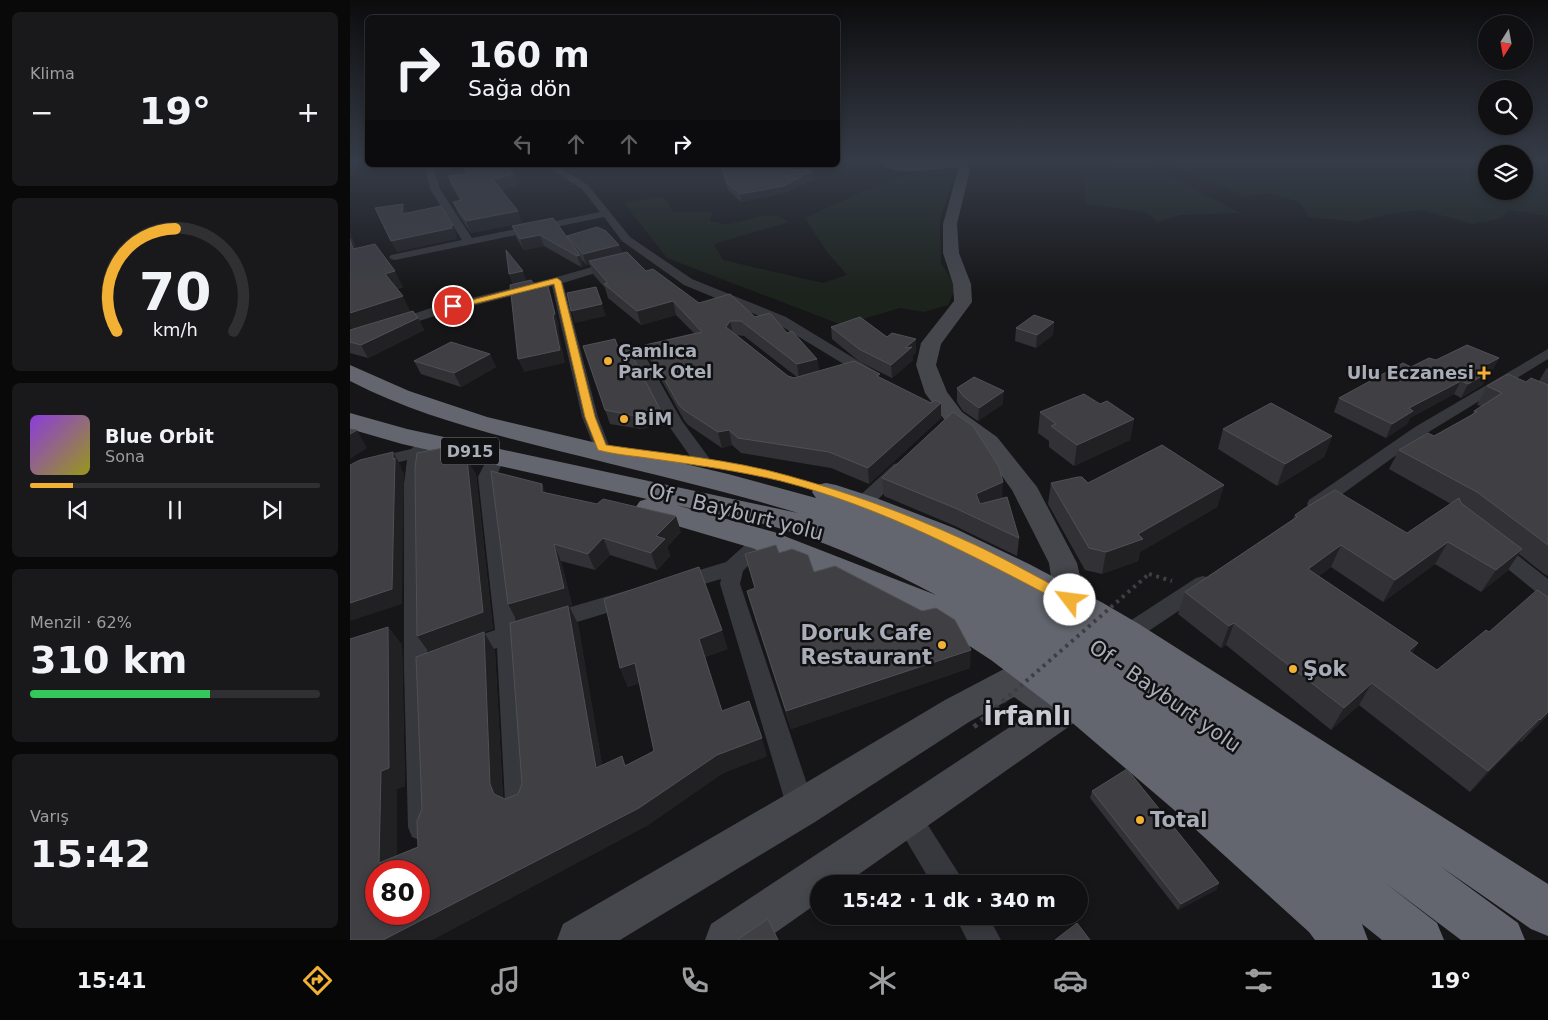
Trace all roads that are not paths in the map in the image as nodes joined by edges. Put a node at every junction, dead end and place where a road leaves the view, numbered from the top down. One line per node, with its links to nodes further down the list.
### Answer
1 (446, 206): 5 (street)
2 (599, 206): 4 (street)
3 (955, 206): 19 (street)
4 (605, 214): 5 (street); 6 (street)
5 (469, 242): 7 (street)
6 (648, 255): 8 (street); 12 (street)
7 (395, 257)
8 (557, 281): 9 (street); 26 (street)
9 (350, 338)
10 (1548, 353): 15 (street)
11 (641, 361): 25 (street)
12 (858, 369): 14 (street); 16 (street)
13 (350, 372): 21 (highway, Of - Bayburt yolu / D915)
14 (840, 374)
15 (1503, 381): 17 (street); 29 (street)
16 (884, 382)
17 (1521, 389)
18 (928, 404): 19 (street)
19 (950, 420): 35 (street)
20 (350, 421): 22 (highway, Of - Bayburt yolu / D915)
21 (552, 442): 26 (highway); 36 (highway, Of - Bayburt yolu / D915)
22 (424, 448): 23 (highway, Of - Bayburt yolu / D915); 27 (street); 39 (street)
23 (496, 456): 26 (highway, Of - Bayburt yolu / D915); 38 (street)
24 (912, 457): 28 (street)
25 (703, 462): 26 (highway); 28 (highway)
26 (596, 463): 31 (highway); 52 (highway, Of - Bayburt yolu / D915)
27 (350, 475)
28 (862, 504): 35 (highway)
29 (1300, 516)
30 (1480, 536): 34 (street)
31 (763, 540): 32 (street); 47 (highway)
32 (733, 568): 38 (street); 41 (street)
33 (1219, 573): 37 (street)
34 (1548, 590)
35 (1070, 600): 36 (street); 37 (highway)
36 (1076, 634): 48 (highway, Of - Bayburt yolu / D915)
37 (1127, 634): 45 (highway)
38 (508, 635): 39 (street); 40 (street)
39 (434, 662): 43 (street)
40 (518, 802)
41 (801, 808): 42 (street); 49 (street)
42 (907, 818): 44 (street); 50 (street)
43 (422, 827)
44 (943, 875)
45 (1548, 912)
46 (976, 925): 51 (street)
47 (1341, 932)
48 (1497, 937)
49 (579, 940)
50 (727, 940)
51 (985, 940)
52 (1420, 940)

